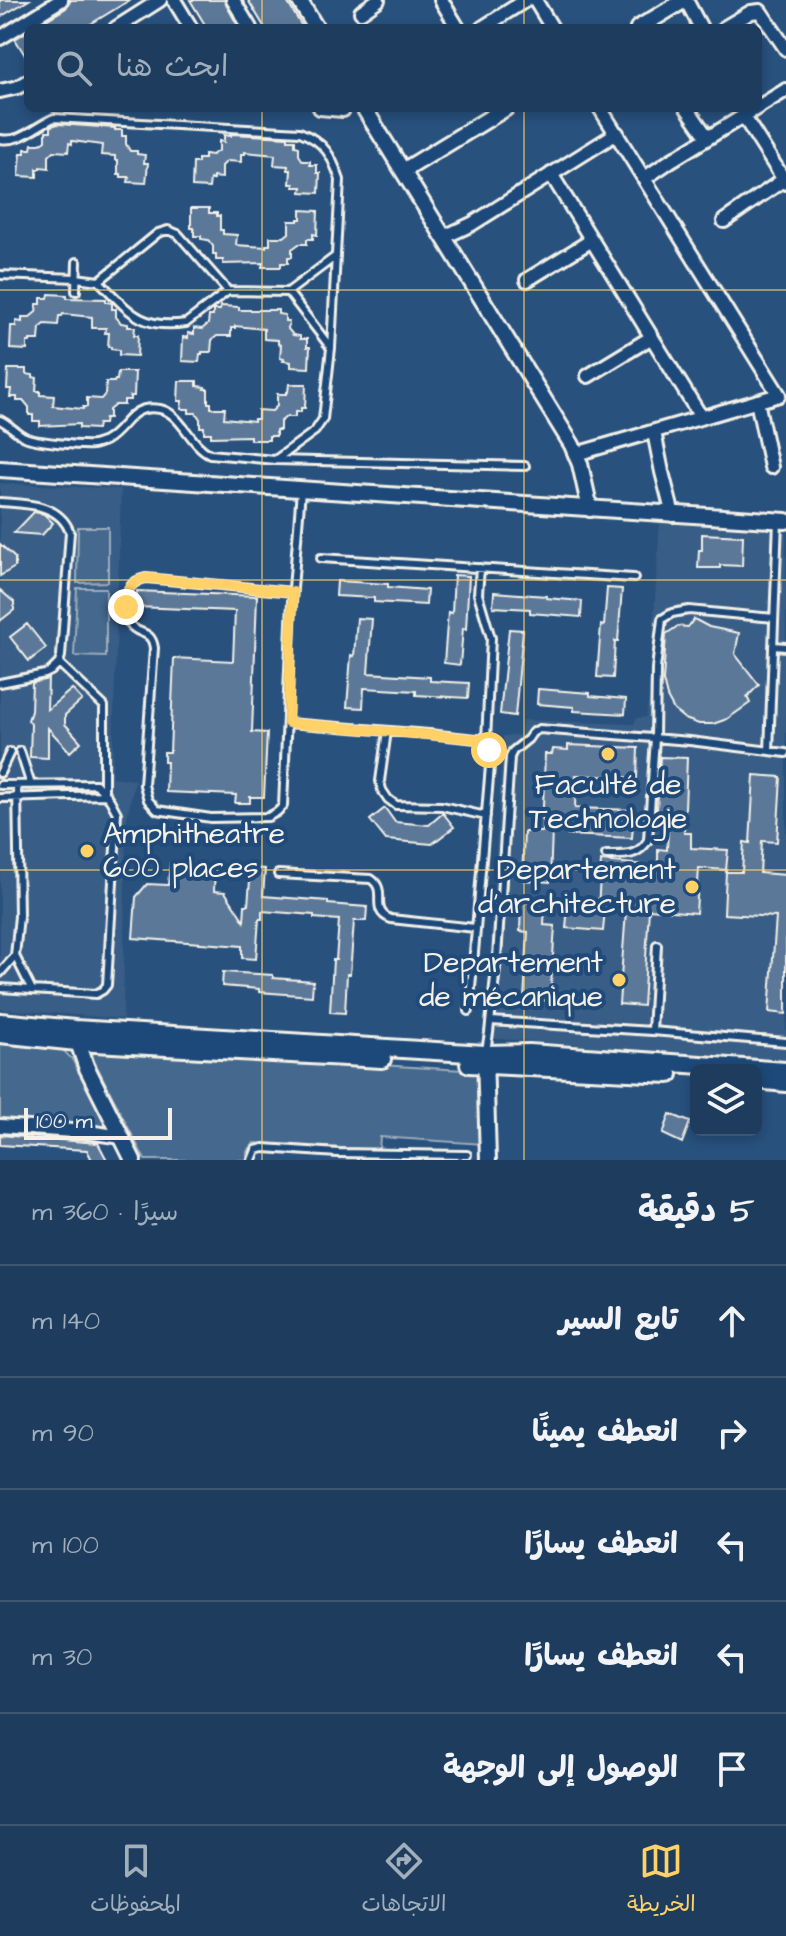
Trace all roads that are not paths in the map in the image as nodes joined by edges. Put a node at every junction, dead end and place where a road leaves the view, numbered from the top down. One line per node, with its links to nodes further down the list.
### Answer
1 (61, 0): 22 (street)
2 (160, 0): 12 (street)
3 (174, 0): 13 (street)
4 (233, 0): 14 (street)
5 (299, 0): 15 (street)
6 (378, 0): 11 (street)
7 (441, 0): 16 (street)
8 (526, 0): 17 (street)
9 (535, 0): 18 (street)
10 (686, 0): 19 (street); 20 (street)
11 (361, 12)
12 (122, 24)
13 (189, 24)
14 (248, 24)
15 (314, 24)
16 (456, 24)
17 (488, 24)
18 (550, 24)
19 (645, 24)
20 (699, 24)
21 (731, 24): 23 (street)
22 (0, 38)
23 (786, 49)
24 (24, 83): 26 (street)
25 (786, 90): 27 (street)
26 (0, 91)
27 (762, 105)
28 (366, 112): 37 (street)
29 (499, 112): 37 (street)
30 (603, 112): 34 (street)
31 (690, 112): 35 (street)
32 (752, 112): 33 (street)
33 (744, 117): 35 (street); 40 (street)
34 (617, 133): 38 (street); 39 (street)
35 (708, 138): 39 (street)
36 (0, 139): 44 (lane)
37 (403, 171): 42 (street)
38 (551, 174): 42 (street); 43 (street)
39 (645, 178): 56 (street)
40 (785, 180): 41 (street)
41 (724, 221)
42 (444, 237): 61 (street)
43 (592, 240): 48 (street); 53 (street)
44 (337, 255): 52 (lane); 54 (lane)
45 (77, 262): 47 (lane)
46 (0, 275): 47 (lane)
47 (76, 278): 49 (lane); 50 (lane)
48 (527, 280)
49 (99, 281): 51 (lane); 51 (lane)
50 (76, 291)
51 (228, 291): 52 (lane)
52 (288, 292): 54 (lane)
53 (652, 337): 55 (street); 58 (street)
54 (331, 348): 62 (lane)
55 (588, 376)
56 (782, 394): 57 (street)
57 (757, 401): 58 (street); 64 (street)
58 (701, 417): 60 (street)
59 (0, 420): 62 (lane)
60 (654, 432): 61 (street); 69 (street)
61 (576, 454): 68 (street)
62 (275, 460): 63 (lane)
63 (525, 466)
64 (771, 467)
65 (0, 469): 66 (street)
66 (301, 488): 68 (street); 74 (lane)
67 (0, 502): 78 (lane)
68 (590, 509): 69 (street)
69 (673, 515): 70 (street)
70 (782, 521): 75 (lane)
71 (321, 558): 72 (lane)
72 (480, 568): 73 (lane); 83 (lane)
73 (634, 578)
74 (293, 592): 80 (lane); 80 (lane)
75 (774, 618): 76 (lane); 82 (lane)
76 (773, 646): 77 (lane); 85 (lane)
77 (786, 647)
78 (59, 663): 79 (lane); 92 (lane)
79 (0, 683)
80 (288, 723): 81 (lane)
81 (387, 731): 83 (lane); 95 (lane)
82 (655, 738): 85 (lane); 96 (lane); 105 (lane)
83 (486, 740): 95 (lane)
84 (20, 751): 91 (lane)
85 (769, 751): 87 (lane)
86 (10, 752): 88 (lane)
87 (786, 753)
88 (0, 773)
89 (0, 785): 90 (lane)
90 (17, 785): 91 (lane); 93 (lane)
91 (31, 785): 92 (lane)
92 (105, 793): 93 (lane); 103 (lane)
93 (18, 797): 94 (lane); 100 (lane)
94 (0, 798)
95 (486, 816): 98 (lane)
96 (606, 855)
97 (278, 874): 98 (lane)
98 (475, 928): 104 (lane)
99 (657, 945): 107 (lane)
100 (15, 956): 101 (lane); 103 (lane)
101 (0, 973)
102 (0, 988): 103 (lane)
103 (32, 990)
104 (469, 1011)
105 (491, 1021): 107 (lane); 111 (lane)
106 (0, 1022): 109 (main road)
107 (652, 1031): 110 (lane)
108 (0, 1034): 109 (main road)
109 (76, 1035): 111 (main road); 117 (street)
110 (786, 1042)
111 (485, 1059): 112 (main road); 113 (main road); 121 (street)
112 (786, 1071)
113 (690, 1076)
114 (762, 1081): 115 (main road)
115 (786, 1083)
116 (0, 1126): 117 (street)
117 (122, 1137): 119 (street)
118 (467, 1155): 120 (lane)
119 (133, 1160)
120 (252, 1160)
121 (488, 1160)

